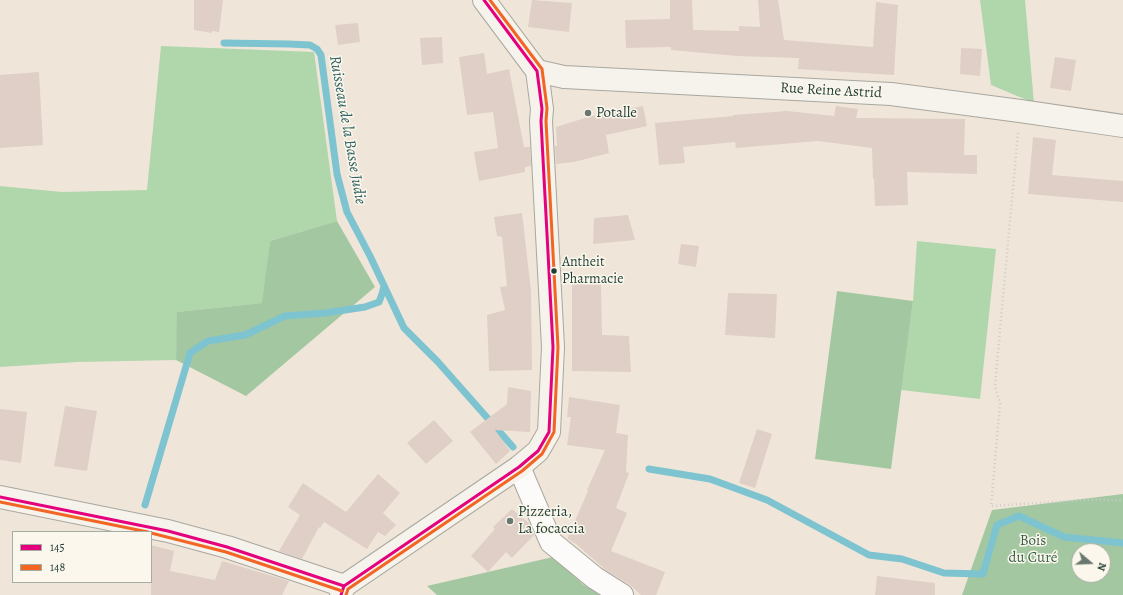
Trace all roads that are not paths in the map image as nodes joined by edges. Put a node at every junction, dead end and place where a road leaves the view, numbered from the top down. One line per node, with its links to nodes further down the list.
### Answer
1 (484, 0): 2 (street)
2 (537, 71): 3 (street, Rue Reine Astrid); 4 (street)
3 (1123, 126)
4 (519, 467): 6 (street); 7 (street)
5 (0, 497): 6 (street)
6 (343, 590)
7 (622, 595)

